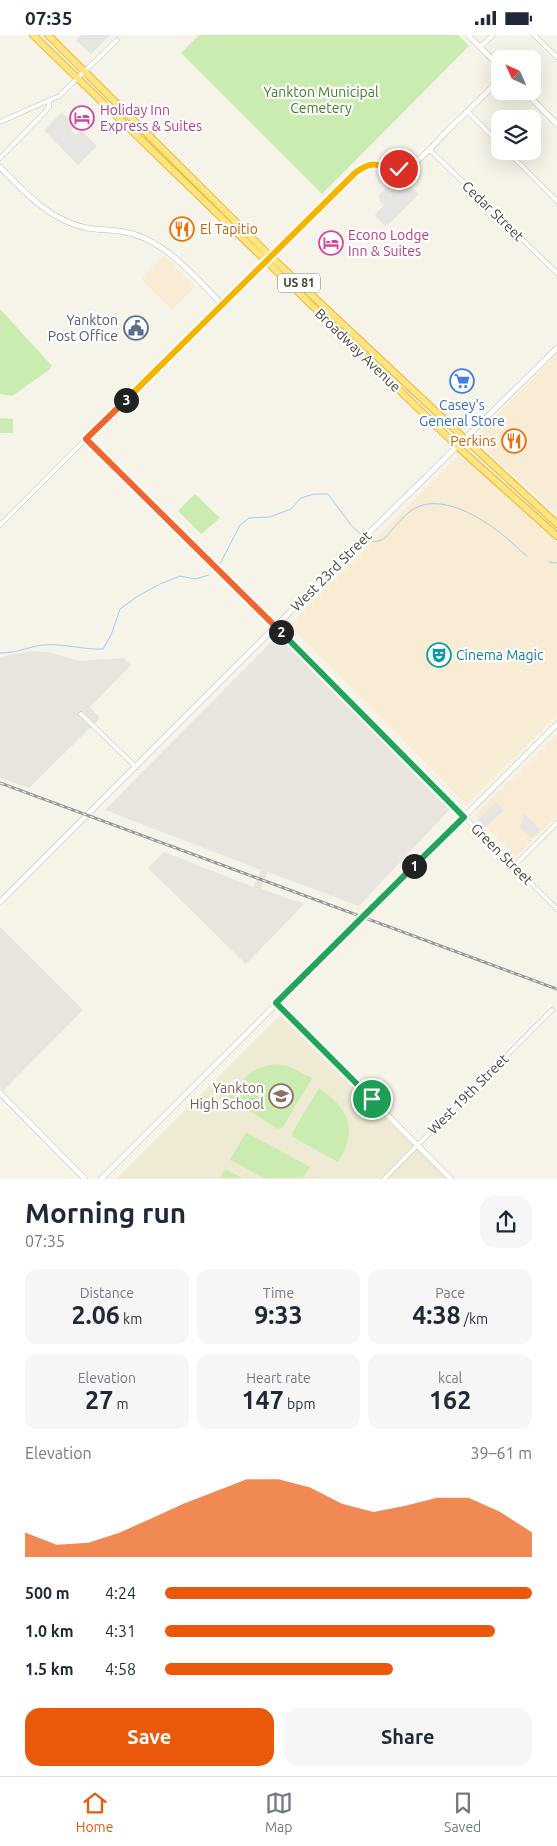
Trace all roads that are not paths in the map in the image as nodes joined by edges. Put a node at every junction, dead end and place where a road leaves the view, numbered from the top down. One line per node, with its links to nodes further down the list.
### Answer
1 (33, 35): 11 (highway, Broadway Avenue / US 81)
2 (48, 35): 10 (highway, Broadway Avenue / US 81)
3 (468, 35): 7 (street)
4 (493, 35): 7 (street)
5 (534, 35): 8 (street)
6 (117, 40): 10 (street)
7 (480, 47): 9 (street)
8 (557, 57)
9 (491, 58)
10 (85, 72): 11 (street); 24 (highway, Broadway Avenue / US 81)
11 (78, 80): 14 (street); 24 (highway, Broadway Avenue / US 81)
12 (491, 88): 15 (street)
13 (533, 100): 17 (street)
14 (49, 102): 16 (street); 20 (street)
15 (467, 111): 18 (street); 19 (street)
16 (0, 122)
17 (557, 123)
18 (491, 135)
19 (430, 149): 24 (street); 25 (street, Cedar Street)
20 (0, 158)
21 (516, 160): 23 (street)
22 (0, 167): 26 (street)
23 (557, 201)
24 (268, 259): 26 (street); 29 (highway, Broadway Avenue / US 81); 30 (highway, Broadway Avenue / US 81)
25 (557, 273)
26 (223, 305): 28 (street)
27 (557, 348): 29 (street, West 23rd Street)
28 (86, 439): 32 (street); 34 (street, Green Street)
29 (465, 439): 30 (street, West 23rd Street); 31 (highway, Broadway Avenue / US 81)
30 (458, 447): 33 (highway, Broadway Avenue / US 81); 34 (street, West 23rd Street)
31 (557, 524)
32 (0, 525)
33 (557, 535)
34 (276, 627): 37 (street, West 23rd Street); 38 (street, Green Street)
35 (81, 714): 37 (street)
36 (557, 724): 38 (street)
37 (136, 767): 41 (street, West 23rd Street)
38 (464, 817): 40 (street, Green Street); 43 (street)
39 (557, 823): 40 (street)
40 (514, 866): 42 (street, Green Street)
41 (0, 902)
42 (557, 909)
43 (276, 1003): 46 (street); 48 (street)
44 (552, 1010): 46 (street, West 19th Street)
45 (0, 1093): 47 (street)
46 (418, 1144): 49 (street, West 19th Street); 50 (street)
47 (85, 1179)
48 (100, 1179)
49 (384, 1179)
50 (452, 1179)

